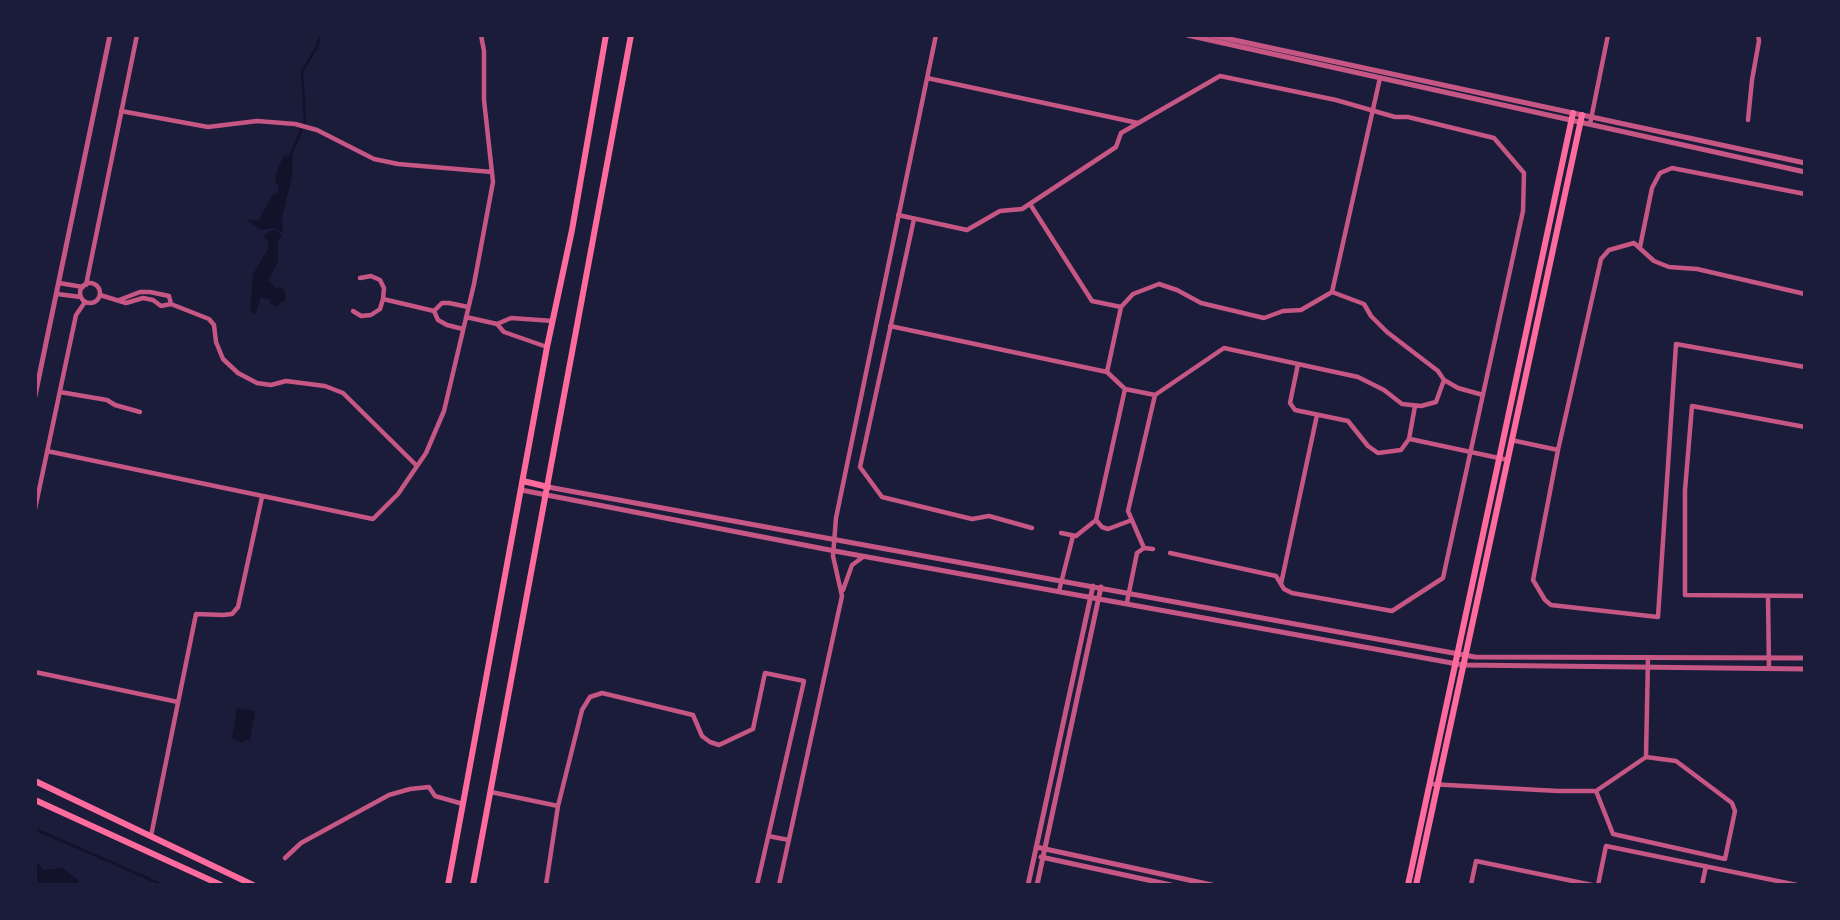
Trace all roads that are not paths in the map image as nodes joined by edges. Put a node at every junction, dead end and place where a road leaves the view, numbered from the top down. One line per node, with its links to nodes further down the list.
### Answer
1 (110, 35): 29 (street)
2 (137, 35): 13 (street)
3 (481, 35): 21 (street)
4 (606, 35): 46 (main road)
5 (631, 35): 75 (main road)
6 (936, 35): 11 (street)
7 (1186, 35): 12 (street)
8 (1211, 35): 15 (street)
9 (1608, 35): 18 (street)
10 (1758, 35): 17 (street)
11 (927, 78): 19 (street); 25 (street)
12 (1380, 78): 14 (street); 15 (street)
13 (121, 111): 21 (street); 30 (street)
14 (1372, 111): 19 (street); 31 (street); 58 (street)
15 (1572, 117): 16 (street); 65 (main road)
16 (1581, 118): 18 (street); 66 (main road)
17 (1748, 120)
18 (1590, 121): 20 (street); 22 (street)
19 (1139, 123): 24 (street)
20 (1805, 163)
21 (492, 172): 41 (street)
22 (1805, 172)
23 (1805, 194): 27 (street)
24 (1030, 204): 26 (street); 42 (street)
25 (898, 215): 26 (street); 83 (street)
26 (914, 219): 48 (street)
27 (1640, 247): 34 (street); 67 (street)
28 (359, 278): 36 (street)
29 (59, 283): 30 (street); 32 (street)
30 (85, 286): 35 (street); 37 (street)
31 (1332, 292): 42 (street); 54 (street)
32 (57, 294): 37 (street); 59 (street)
33 (161, 294): 38 (street); 39 (street); 40 (street)
34 (1805, 294)
35 (100, 295): 37 (street); 38 (street)
36 (383, 299): 43 (street); 44 (street)
37 (83, 300): 56 (street)
38 (118, 300): 39 (street)
39 (158, 303): 40 (street)
40 (171, 304): 72 (street)
41 (468, 307): 44 (street); 45 (street)
42 (1121, 307): 53 (street)
43 (353, 311)
44 (434, 311): 49 (street)
45 (466, 317): 47 (street); 49 (street)
46 (553, 321): 47 (street); 50 (main road)
47 (497, 324): 50 (street)
48 (890, 326): 53 (street); 80 (street)
49 (463, 329): 72 (street)
50 (547, 348): 73 (main road)
51 (1298, 364): 57 (street); 60 (street); 62 (street)
52 (1805, 368): 67 (street)
53 (1107, 372): 55 (street)
54 (1444, 380): 58 (street); 60 (street)
55 (1125, 389): 57 (street); 78 (street)
56 (60, 392): 61 (street); 68 (street)
57 (1155, 395): 79 (street)
58 (1483, 395): 69 (street)
59 (35, 396)
60 (1415, 406): 64 (street)
61 (140, 412)
62 (1317, 415): 64 (street); 90 (street)
63 (1805, 427): 97 (street)
64 (1409, 439): 69 (street)
65 (1503, 439): 66 (street); 70 (main road)
66 (1512, 441): 67 (street); 71 (main road)
67 (1558, 450)
68 (47, 451): 76 (street); 77 (street)
69 (1470, 452): 70 (street); 90 (street)
70 (1499, 458): 71 (street); 101 (main road)
71 (1508, 460): 101 (main road)
72 (417, 466): 76 (street)
73 (523, 481): 74 (main road); 75 (main road)
74 (521, 490): 75 (street); 119 (main road)
75 (547, 491): 83 (street); 85 (street); 117 (main road)
76 (262, 497): 111 (street)
77 (35, 509)
78 (1096, 520): 79 (street); 82 (street)
79 (1132, 520): 84 (street)
80 (1032, 528)
81 (1060, 533): 82 (street)
82 (1073, 536): 89 (street)
83 (833, 539): 85 (street); 89 (street)
84 (1144, 548): 86 (street); 95 (street)
85 (833, 550): 88 (street); 93 (street)
86 (1153, 550)
87 (1170, 553): 90 (street)
88 (865, 556): 93 (street); 94 (street)
89 (1062, 580): 91 (street); 94 (street)
90 (1281, 584)
91 (1093, 586): 92 (street); 96 (street)
92 (1101, 587): 95 (street); 99 (street)
93 (842, 590): 123 (street)
94 (1059, 591): 96 (street)
95 (1129, 593): 100 (street); 101 (street)
96 (1091, 596): 99 (street); 124 (street)
97 (1768, 596): 98 (street); 103 (street)
98 (1805, 596)
99 (1099, 598): 100 (street); 125 (street)
100 (1127, 603): 105 (street)
101 (1461, 654): 102 (street); 105 (main road); 106 (main road)
102 (1648, 656): 103 (street); 107 (street)
103 (1768, 658): 104 (street); 108 (street)
104 (1805, 658)
105 (1455, 664): 106 (street); 114 (main road)
106 (1464, 665): 107 (street); 115 (main road)
107 (1648, 667): 108 (street); 112 (street)
108 (1769, 668): 109 (street)
109 (1805, 669)
110 (35, 672): 111 (street)
111 (178, 702): 121 (street)
112 (1646, 757): 116 (street); 116 (street)
113 (35, 781): 121 (main road)
114 (1429, 784): 115 (street); 141 (main road)
115 (1438, 785): 116 (street); 142 (main road)
116 (1596, 791)
117 (491, 792): 120 (street); 133 (main road)
118 (35, 800): 130 (main road)
119 (463, 804): 128 (street); 132 (main road)
120 (558, 806): 122 (street); 134 (street)
121 (151, 836): 131 (main road)
122 (768, 836): 123 (street); 135 (street)
123 (789, 840): 136 (street)
124 (1037, 847): 125 (street); 126 (street)
125 (1045, 849): 127 (street); 140 (street)
126 (1035, 856): 127 (street); 137 (street)
127 (1043, 857): 138 (street); 139 (street)
128 (285, 858)
129 (1706, 866): 145 (street); 146 (street); 147 (street)
130 (221, 885)
131 (253, 885)
132 (449, 885)
133 (473, 885)
134 (546, 885)
135 (757, 885)
136 (779, 885)
137 (1028, 885)
138 (1037, 885)
139 (1171, 885)
140 (1212, 885)
141 (1408, 885)
142 (1416, 885)
143 (1471, 885): 144 (street)
144 (1592, 885)
145 (1598, 885)
146 (1702, 885)
147 (1797, 885)

